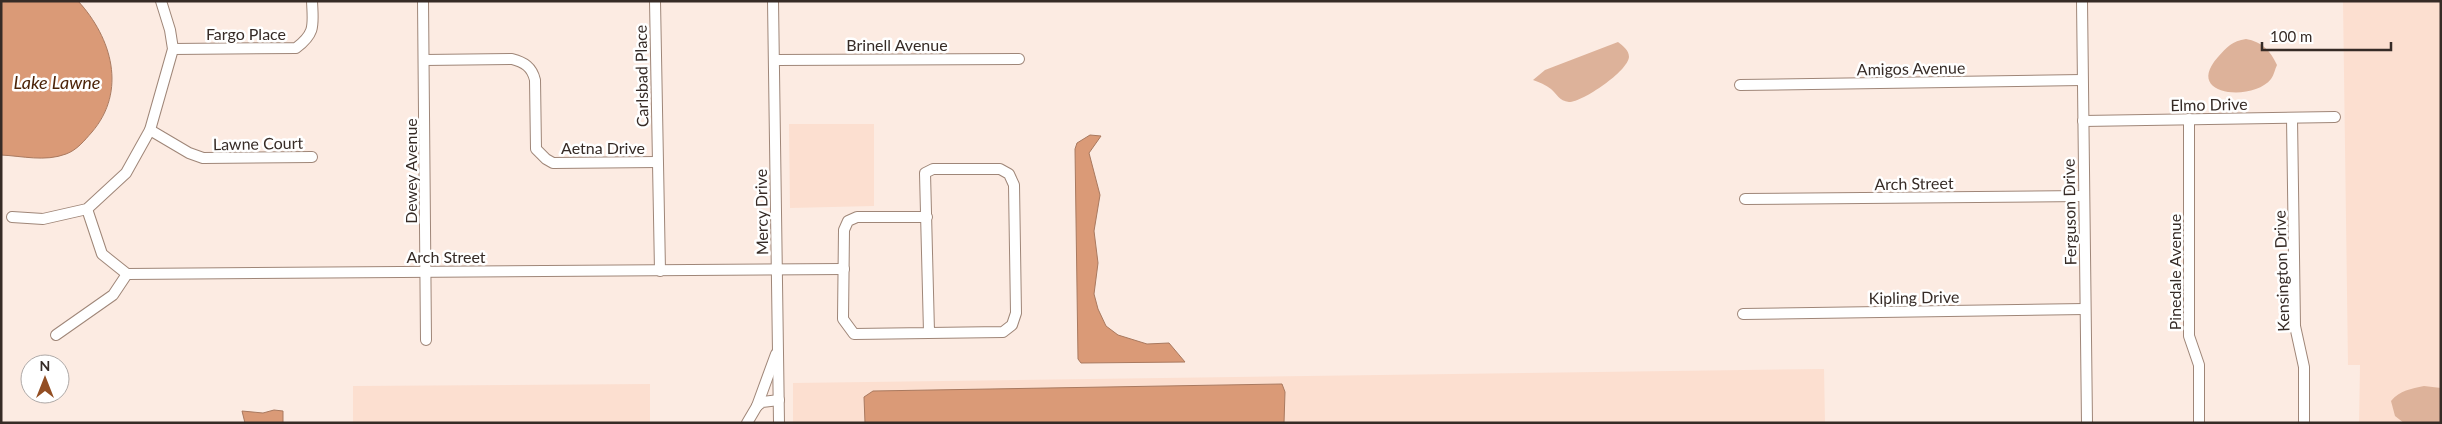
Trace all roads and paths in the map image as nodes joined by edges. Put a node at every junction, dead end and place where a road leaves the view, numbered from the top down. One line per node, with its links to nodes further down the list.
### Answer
1 (161, 1): 7 (street)
2 (312, 1): 7 (street, Fargo Place)
3 (423, 1): 9 (street, Dewey Avenue)
4 (655, 1): 19 (street, Carlsbad Place)
5 (773, 1): 10 (street, Mercy Drive)
6 (2082, 1): 11 (street, Ferguson Drive)
7 (173, 49): 17 (street)
8 (1019, 59): 10 (street, Brinell Avenue)
9 (424, 60): 19 (street, Aetna Drive); 26 (street, Dewey Avenue)
10 (775, 60): 27 (street, Mercy Drive)
11 (2082, 80): 12 (street, Amigos Avenue); 16 (street, Ferguson Drive)
12 (1740, 85)
13 (2334, 117): 14 (street, Elmo Drive)
14 (2292, 118): 15 (street, Elmo Drive); 42 (street, Kensington Drive)
15 (2189, 119): 16 (street, Elmo Drive); 41 (street, Pinedale Avenue)
16 (2083, 121): 20 (street, Ferguson Drive)
17 (150, 130): 18 (street, Lawne Court); 22 (street)
18 (312, 157)
19 (657, 162): 28 (street, Carlsbad Place)
20 (2084, 196): 21 (street, Arch Street); 30 (street, Ferguson Drive)
21 (1745, 199)
22 (87, 209): 24 (street); 29 (street)
23 (928, 217): 25 (street); 32 (street); 32 (street)
24 (12, 218)
25 (844, 269): 27 (street, Arch Street); 32 (street)
26 (425, 270): 28 (street, Arch Street); 29 (street, Arch Street); 34 (street, Dewey Avenue)
27 (777, 270): 28 (street, Arch Street); 35 (street, Mercy Drive)
28 (660, 271)
29 (127, 274): 33 (street)
30 (2085, 309): 31 (street, Kipling Drive); 40 (street, Ferguson Drive)
31 (1743, 314)
32 (929, 332)
33 (56, 335)
34 (426, 340)
35 (778, 349): 36 (street, Mercy Drive); 37 (street)
36 (779, 400): 37 (street); 39 (street, Mercy Drive)
37 (757, 406): 38 (street)
38 (747, 423)
39 (779, 423)
40 (2087, 423)
41 (2199, 423)
42 (2304, 423)

